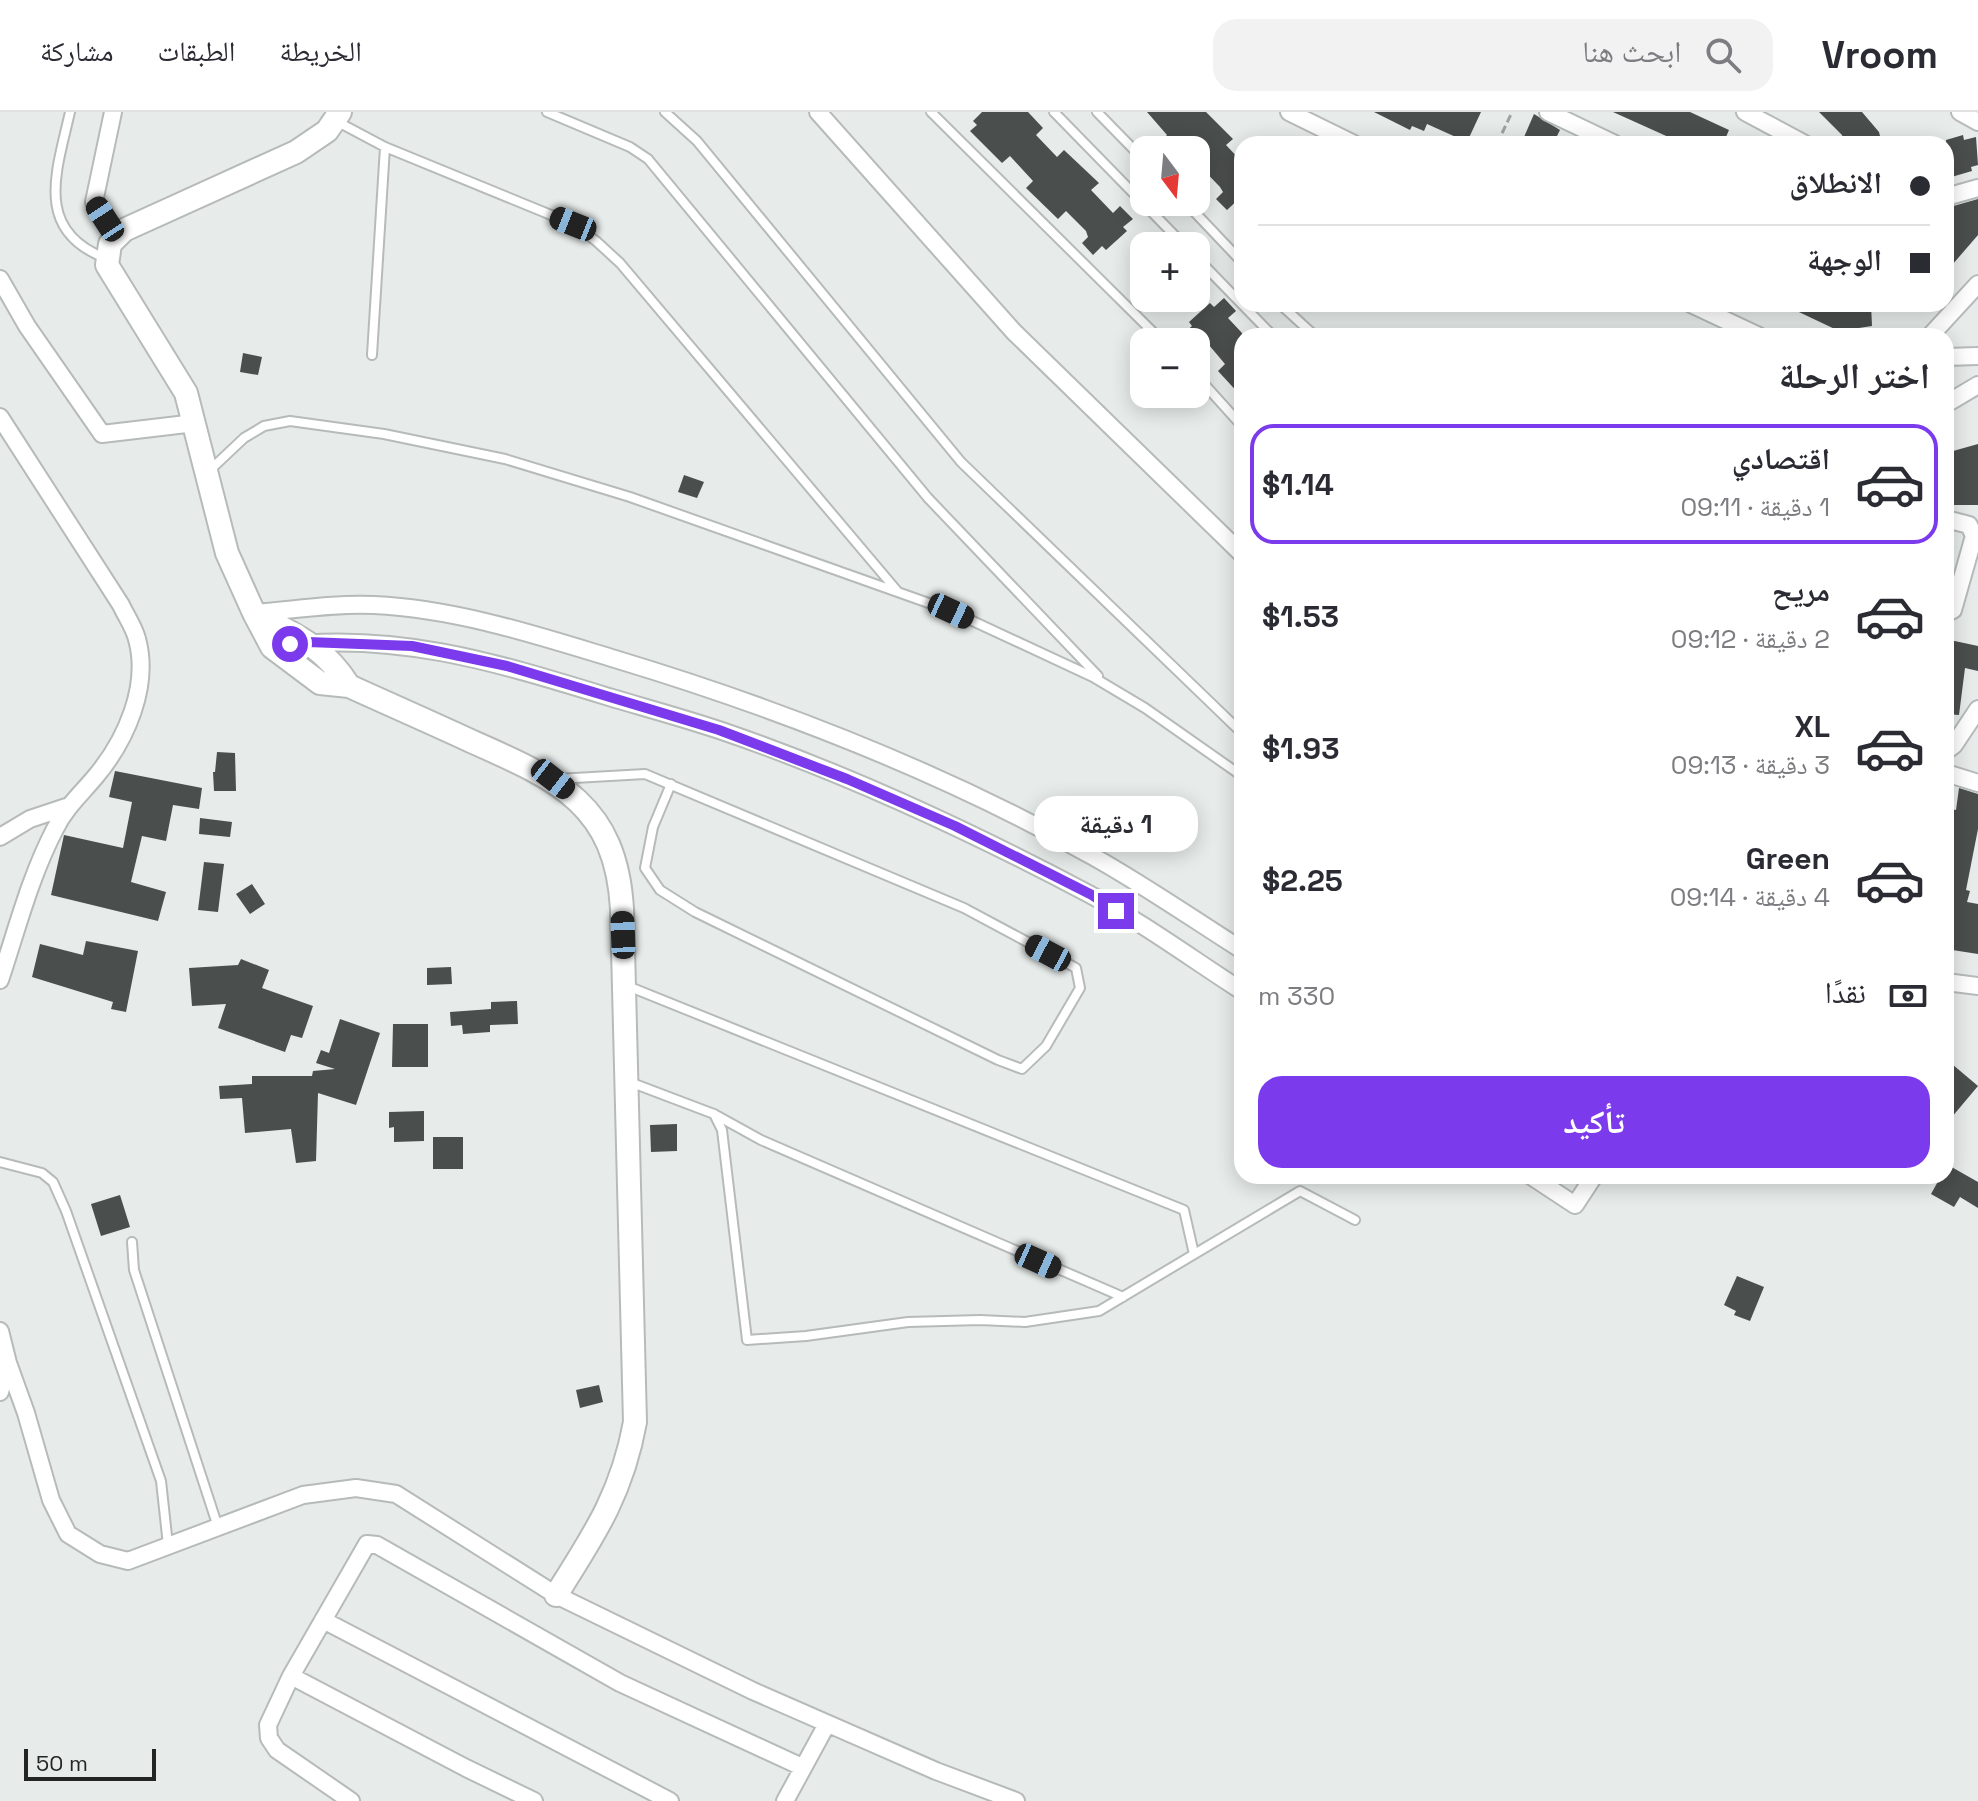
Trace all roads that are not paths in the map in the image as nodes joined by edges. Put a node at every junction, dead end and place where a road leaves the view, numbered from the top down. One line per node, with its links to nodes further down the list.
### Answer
1 (70, 112): 26 (lane)
2 (113, 112): 24 (street)
3 (547, 112): 58 (lane)
4 (665, 112): 61 (lane)
5 (818, 112): 52 (street)
6 (931, 112): 36 (lane)
7 (1054, 112): 23 (lane)
8 (1097, 112): 18 (lane)
9 (1289, 112): 15 (street)
10 (1548, 112): 16 (street)
11 (1745, 112): 17 (street)
12 (1960, 112): 14 (street)
13 (338, 116): 19 (lane); 24 (street)
14 (1978, 122)
15 (1338, 136)
16 (1598, 136)
17 (1790, 136)
18 (1130, 146)
19 (385, 147): 41 (lane); 53 (lane)
20 (1978, 188): 21 (street)
21 (1954, 195)
22 (1198, 216): 25 (lane)
23 (1171, 232)
24 (116, 236): 26 (street)
25 (1234, 254)
26 (107, 258): 49 (street)
27 (1210, 271): 30 (lane)
28 (0, 279): 49 (street)
29 (1978, 284): 31 (street)
30 (1234, 296)
31 (1954, 310)
32 (1250, 312): 37 (lane)
33 (1289, 312): 38 (lane)
34 (1708, 312): 39 (street)
35 (1952, 312): 40 (street)
36 (1149, 328)
37 (1265, 328)
38 (1306, 328)
39 (1742, 328)
40 (1937, 328)
41 (372, 355)
42 (1978, 356): 43 (street)
43 (1954, 357)
44 (1978, 385): 46 (street)
45 (1210, 391): 48 (lane)
46 (1954, 399)
47 (0, 417): 68 (street)
48 (1234, 417)
49 (195, 423): 50 (street)
50 (208, 472): 53 (lane); 55 (street)
51 (1954, 521): 54 (street)
52 (1234, 546)
53 (899, 592): 58 (lane)
54 (1954, 606)
55 (254, 613): 56 (street); 57 (street); 70 (street)
56 (308, 642): 57 (street); 59 (street); 74 (street)
57 (272, 647): 59 (street)
58 (1107, 685): 63 (lane)
59 (349, 686): 65 (street)
60 (1978, 709): 62 (street)
61 (1234, 725)
62 (1954, 745)
63 (1234, 770)
64 (1954, 776): 66 (street)
65 (553, 779): 67 (lane); 73 (street)
66 (1978, 783)
67 (671, 784): 67 (lane)
68 (66, 807): 69 (street); 71 (street)
69 (0, 837)
70 (1234, 945)
71 (0, 980)
72 (1954, 983): 75 (street)
73 (624, 985): 76 (street); 83 (lane)
74 (1234, 986)
75 (1978, 986)
76 (626, 1081): 77 (lane); 90 (street)
77 (714, 1114): 84 (lane); 84 (lane)
78 (0, 1162): 89 (lane)
79 (1543, 1184): 80 (street)
80 (1589, 1184)
81 (1355, 1220): 83 (lane)
82 (132, 1242): 88 (lane)
83 (1194, 1254): 84 (lane)
84 (1123, 1297)
85 (0, 1331): 86 (street)
86 (8, 1363): 87 (street); 89 (street)
87 (0, 1392)
88 (218, 1527): 89 (street); 90 (street)
89 (169, 1546)
90 (556, 1595): 93 (street)
91 (323, 1620): 92 (street); 94 (street); 97 (street)
92 (291, 1676): 95 (street); 96 (street)
93 (827, 1724): 94 (street); 99 (street)
94 (802, 1767): 98 (street)
95 (351, 1801)
96 (534, 1801)
97 (670, 1801)
98 (785, 1801)
99 (1016, 1801)

